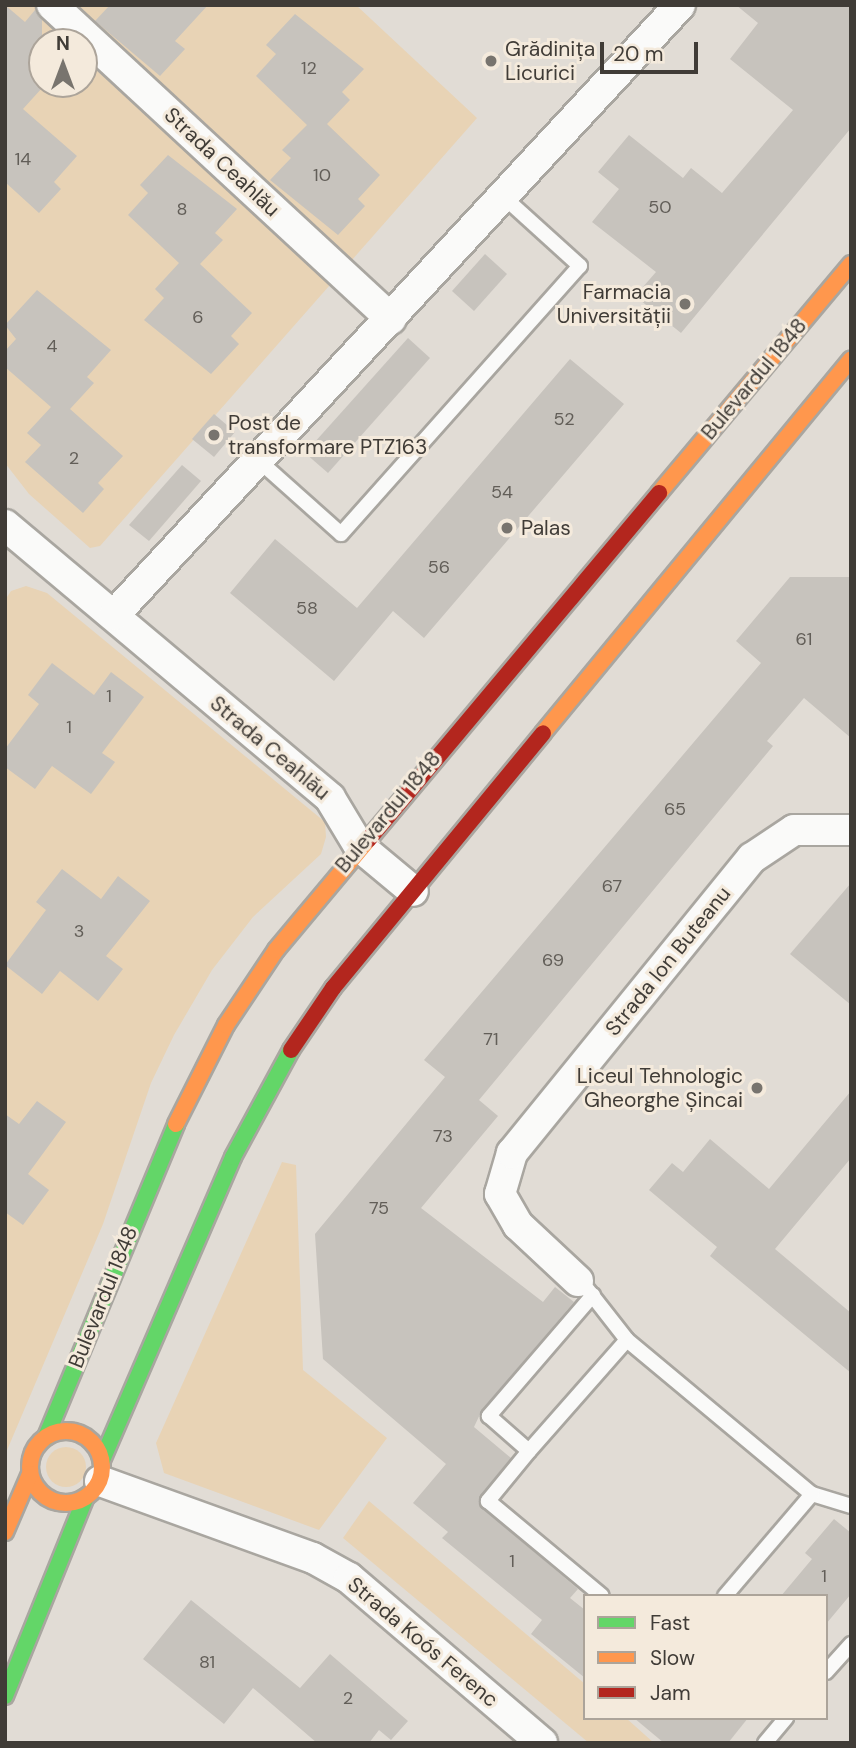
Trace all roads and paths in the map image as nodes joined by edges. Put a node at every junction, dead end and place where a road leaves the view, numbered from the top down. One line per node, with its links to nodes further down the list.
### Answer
1 (52, 5): 5 (street, Strada Ceahlău)
2 (680, 5): 3 (street)
3 (505, 197): 5 (street); 7 (lane)
4 (851, 264): 11 (street, Bulevardul 1848)
5 (391, 318): 7 (street)
6 (851, 360): 12 (street)
7 (258, 460): 9 (street)
8 (7, 531): 9 (street, Strada Ceahlău)
9 (114, 615): 11 (street, Strada Ceahlău)
10 (851, 830): 13 (street, Strada Ion Buteanu)
11 (359, 845): 12 (street, Strada Ceahlău); 15 (street, Bulevardul 1848)
12 (413, 891): 18 (street)
13 (586, 1288): 14 (lane); 16 (lane)
14 (626, 1340): 16 (lane); 19 (lane)
15 (46, 1437): 17 (street); 18 (street)
16 (529, 1451): 22 (lane)
17 (30, 1474): 18 (street); 21 (street)
18 (96, 1479): 26 (street); 28 (street, Strada Koós Ferenc)
19 (812, 1494): 20 (lane); 23 (lane)
20 (851, 1506)
21 (5, 1532)
22 (601, 1594)
23 (727, 1594)
24 (851, 1644): 25 (lane)
25 (828, 1670)
26 (5, 1696)
27 (784, 1720): 29 (lane)
28 (542, 1743)
29 (765, 1743)

